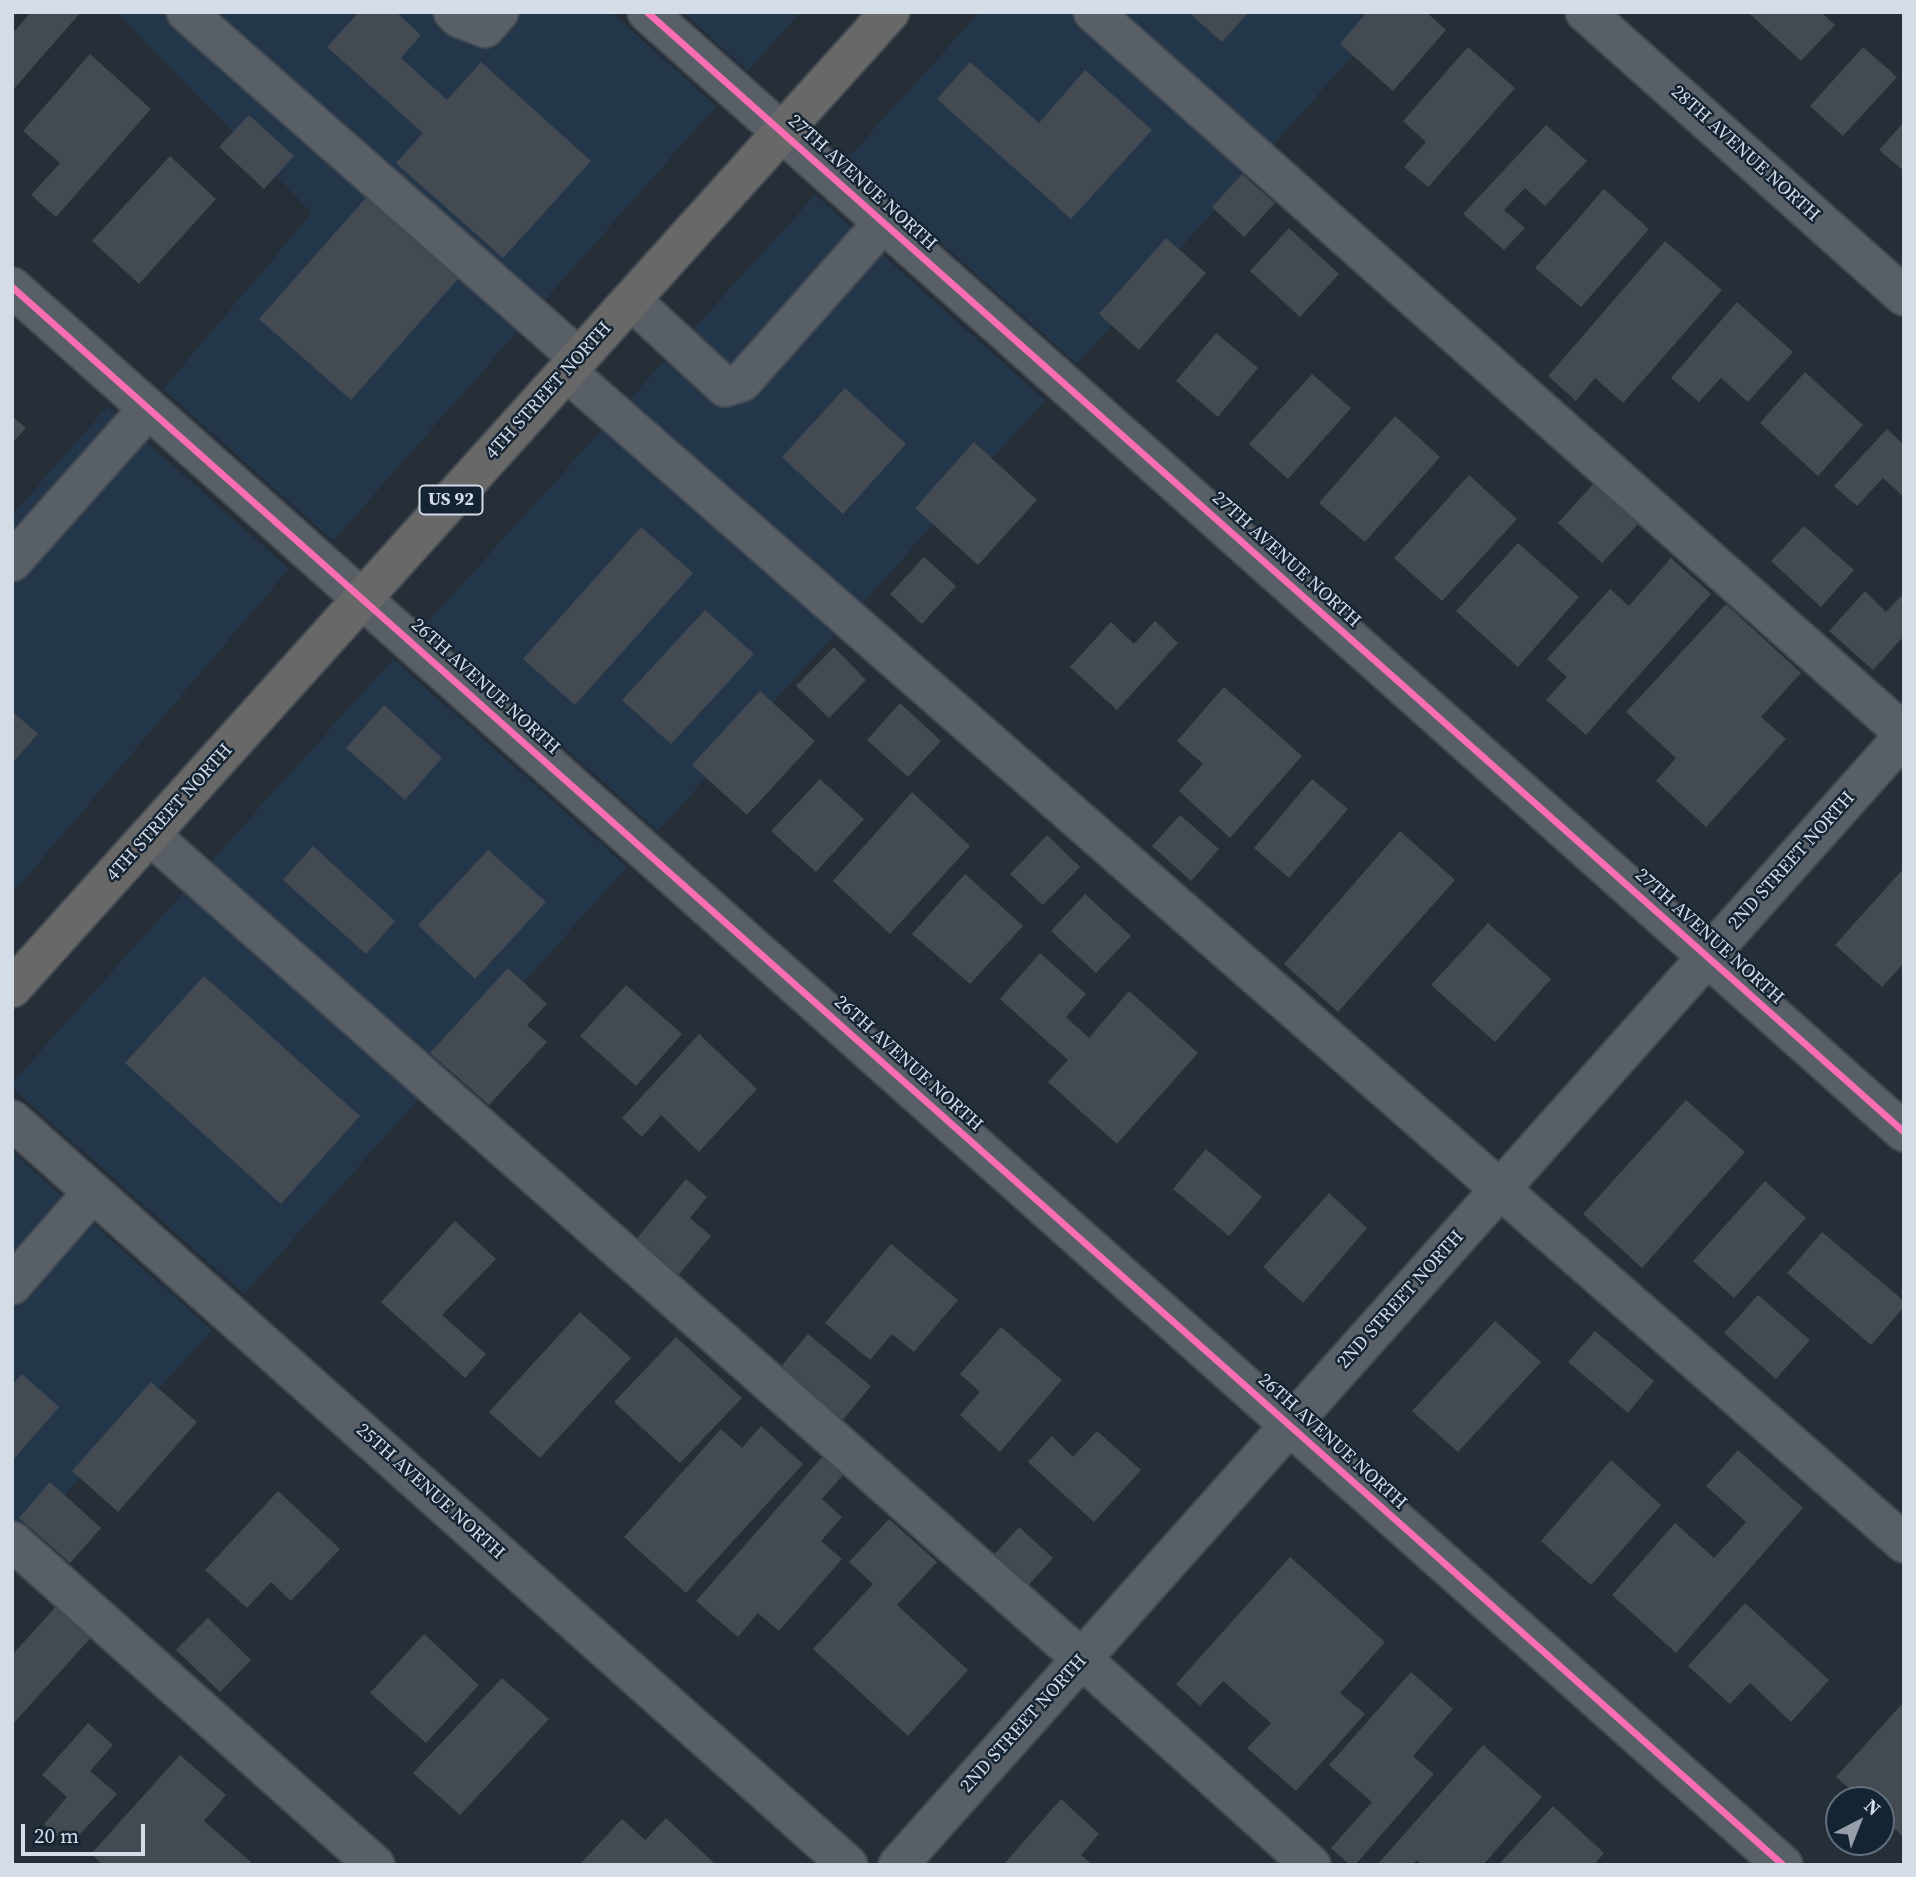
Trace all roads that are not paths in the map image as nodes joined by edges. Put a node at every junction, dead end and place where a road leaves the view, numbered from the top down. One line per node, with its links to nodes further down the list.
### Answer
1 (186, 12): 13 (street)
2 (453, 12): 3 (street)
3 (499, 12)
4 (646, 12): 8 (street, 27TH AVENUE NORTH)
5 (890, 12): 8 (main road, 4TH STREET NORTH / US 92)
6 (1093, 12): 17 (street)
7 (1585, 12): 11 (street, 28TH AVENUE NORTH)
8 (782, 133): 9 (street, 27TH AVENUE NORTH); 12 (main road, 4TH STREET NORTH / US 92)
9 (883, 223): 12 (street); 19 (street, 27TH AVENUE NORTH)
10 (12, 288): 14 (street, 26TH AVENUE NORTH)
11 (1904, 296)
12 (631, 300): 13 (main road, 4TH STREET NORTH / US 92)
13 (573, 365): 16 (main road, 4TH STREET NORTH / US 92); 23 (street)
14 (148, 409): 15 (street); 16 (street, 26TH AVENUE NORTH)
15 (12, 562)
16 (362, 600): 18 (main road, 4TH STREET NORTH / US 92); 26 (street, 26TH AVENUE NORTH)
17 (1904, 735): 19 (street, 2ND STREET NORTH)
18 (150, 835): 20 (main road, 4TH STREET NORTH / US 92); 29 (street)
19 (1707, 957): 22 (street, 27TH AVENUE NORTH); 23 (street, 2ND STREET NORTH)
20 (12, 988)
21 (12, 1120): 24 (street, 25TH AVENUE NORTH)
22 (1904, 1132)
23 (1500, 1190): 26 (street, 2ND STREET NORTH); 28 (street)
24 (93, 1192): 25 (street); 31 (street, 25TH AVENUE NORTH)
25 (12, 1285)
26 (1290, 1426): 29 (street, 2ND STREET NORTH); 34 (street, 26TH AVENUE NORTH)
27 (12, 1541): 30 (street)
28 (1904, 1543)
29 (1082, 1659): 32 (street, 2ND STREET NORTH); 33 (street)
30 (375, 1865)
31 (848, 1865)
32 (898, 1865)
33 (1311, 1865)
34 (1783, 1865)

